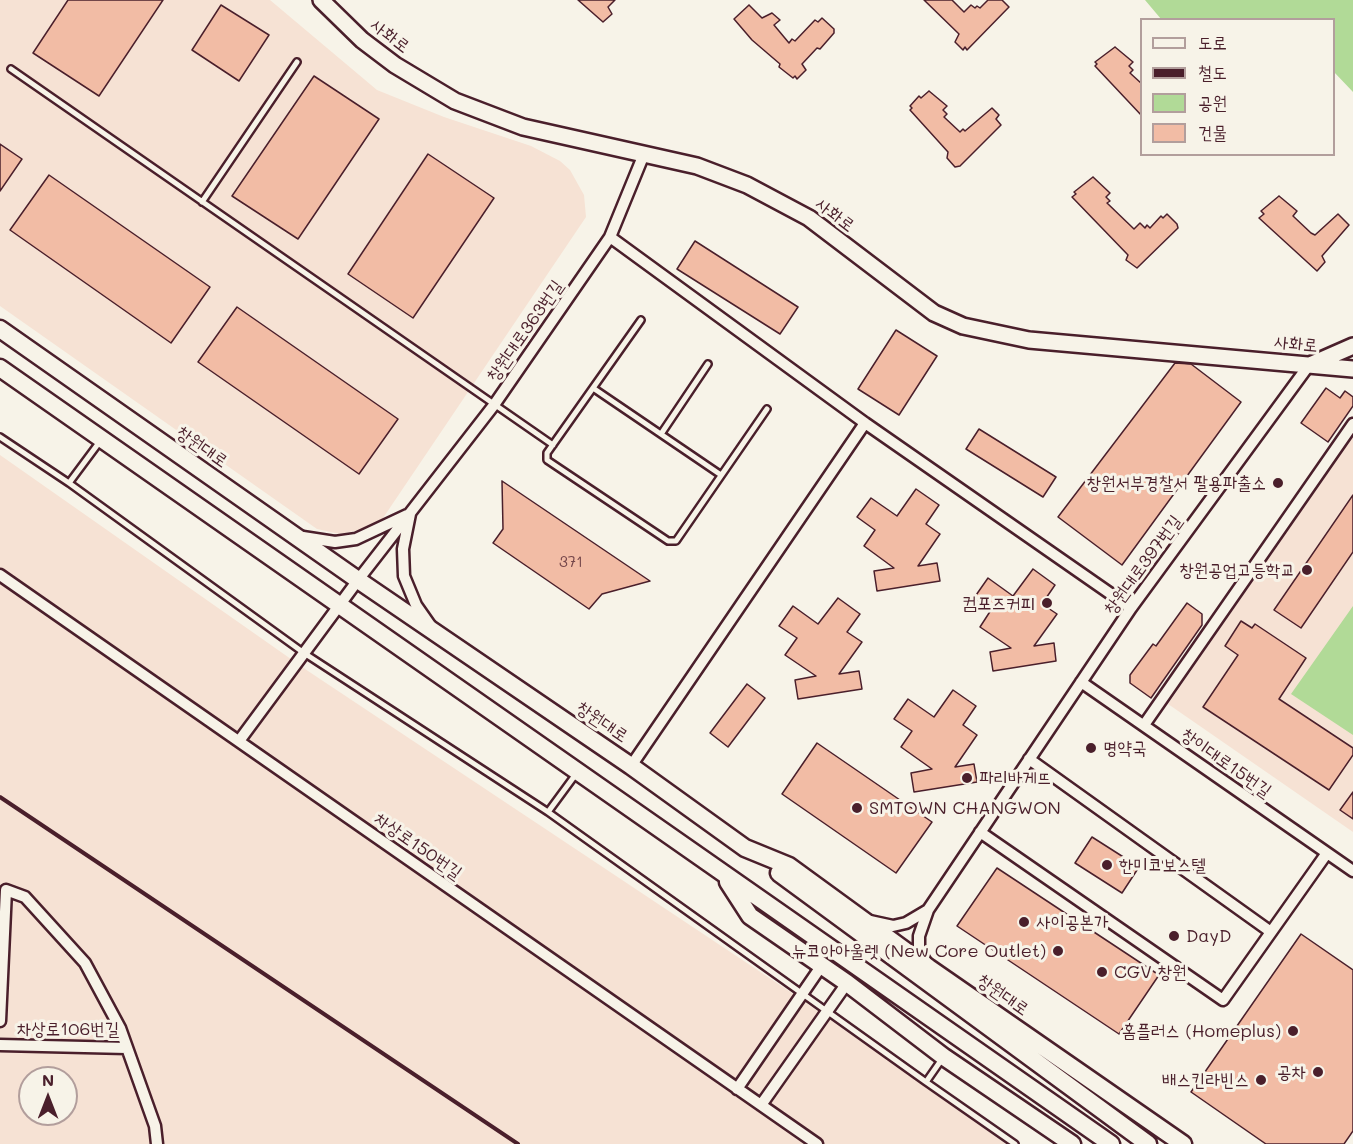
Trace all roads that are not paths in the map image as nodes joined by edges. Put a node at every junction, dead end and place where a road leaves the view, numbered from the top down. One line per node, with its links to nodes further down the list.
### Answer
1 (321, 0): 4 (main road, 사화로)
2 (297, 62): 5 (lane)
3 (12, 69): 5 (lane)
4 (644, 154): 6 (street, 창원대로363번길); 11 (main road, 사화로)
5 (202, 202): 15 (lane)
6 (610, 237): 15 (street, 창원대로363번길); 17 (street)
7 (641, 320): 14 (lane)
8 (0, 329): 26 (main road, 창원대로)
9 (1353, 346): 11 (main road)
10 (708, 364): 19 (lane)
11 (1309, 365): 13 (main road, 사화로); 30 (street, 창원대로397번길)
12 (0, 368): 21 (main road)
13 (1353, 369)
14 (593, 388): 19 (lane); 22 (lane)
15 (494, 405): 22 (lane); 25 (street, 창원대로363번길)
16 (767, 409): 23 (lane)
17 (865, 423): 30 (street); 37 (street)
18 (1353, 424): 34 (street)
19 (661, 434): 23 (lane)
20 (0, 437): 24 (lane)
21 (102, 439): 24 (lane); 29 (main road)
22 (553, 445): 23 (lane)
23 (721, 475)
24 (69, 483): 32 (lane)
25 (410, 513): 26 (street, 창원대로363번길); 28 (street, 창원대로363번길); 31 (street, 창원대로363번길)
26 (294, 535): 28 (main road, 창원대로)
27 (0, 575): 35 (street, 차상로150번길)
28 (358, 580): 29 (street, 창원대로363번길); 31 (main road, 창원대로)
29 (340, 604): 32 (street, 창원대로363번길); 38 (main road)
30 (1131, 608): 33 (street, 창원대로397번길)
31 (437, 634): 37 (main road, 창원대로)
32 (304, 653): 35 (street, 창원대로363번길); 39 (lane)
33 (1081, 682): 34 (street, 창이대로15번길); 36 (street, 창원대로397번길)
34 (1144, 725): 42 (street, 창이대로15번길)
35 (239, 741): 58 (street, 차상로150번길)
36 (1029, 759): 40 (street, 창원대로397번길); 47 (street)
37 (631, 766): 41 (main road, 창원대로)
38 (579, 771): 39 (lane); 44 (main road)
39 (548, 812): 51 (lane)
40 (980, 832): 45 (street, 창원대로397번길); 47 (street)
41 (745, 848): 46 (main road, 창원대로); 65 (main road)
42 (1327, 853): 43 (street, 창이대로15번길); 47 (street)
43 (1353, 871)
44 (723, 873): 48 (main road); 64 (main road)
45 (928, 910): 46 (street); 49 (street)
46 (864, 919): 49 (main road, 창원대로)
47 (1271, 932)
48 (822, 965): 50 (main road); 51 (street)
49 (929, 968): 66 (main road, 창원대로)
50 (847, 983): 52 (street); 56 (main road)
51 (802, 994): 52 (lane); 58 (street)
52 (827, 1011): 57 (lane); 59 (street)
53 (0, 1021): 55 (street, 차상로106번길)
54 (0, 1045): 55 (street, 차상로106번길)
55 (127, 1048): 60 (street)
56 (944, 1057): 57 (lane); 63 (main road)
57 (926, 1082): 62 (lane)
58 (737, 1089): 59 (street, 차상로150번길)
59 (761, 1105): 61 (street, 차상로150번길)
60 (158, 1144)
61 (817, 1144)
62 (1015, 1144)
63 (1072, 1144)
64 (1111, 1144)
65 (1148, 1144)
66 (1183, 1144)

